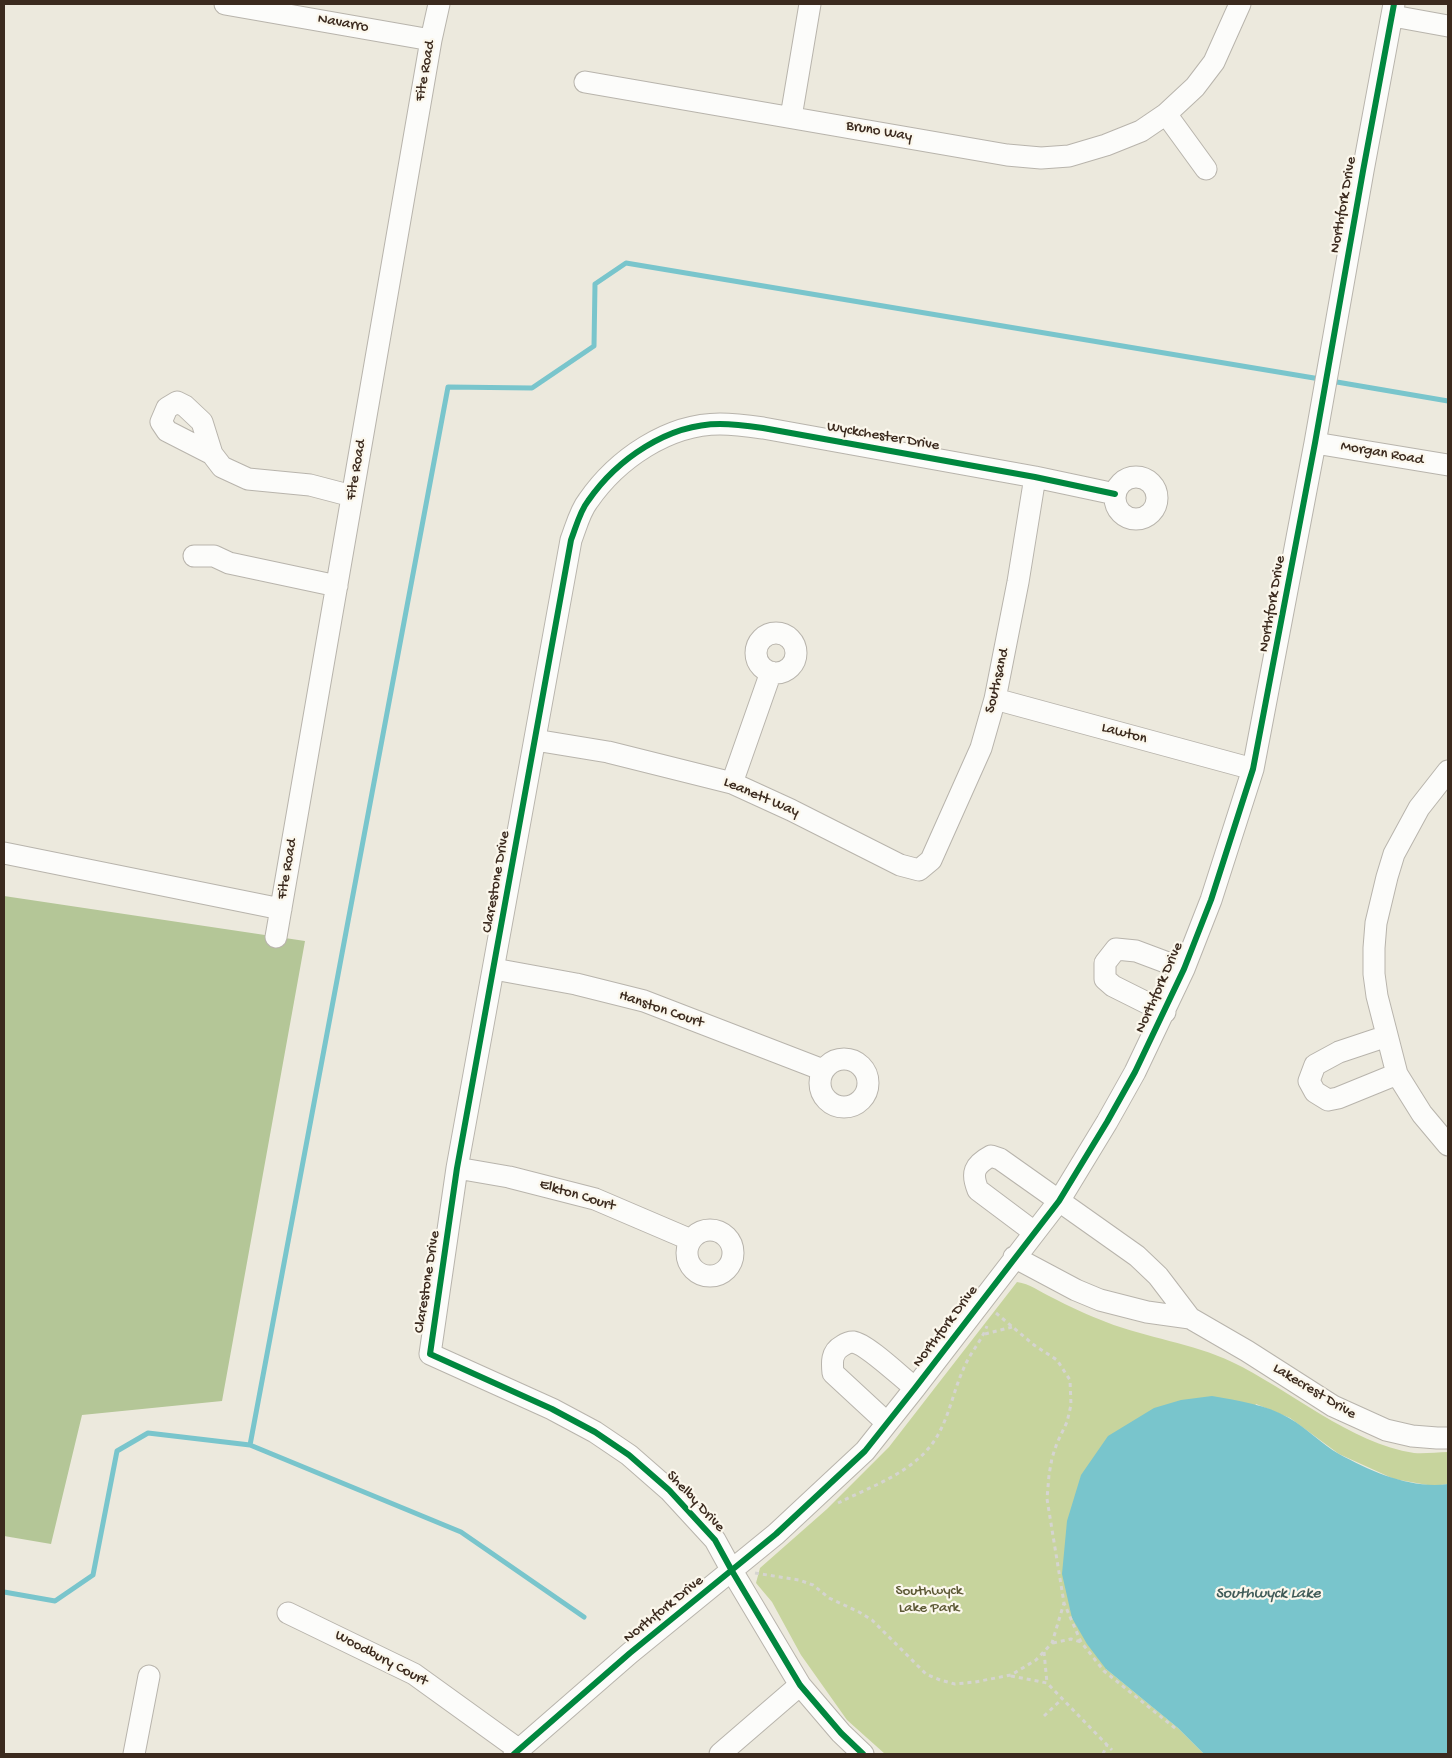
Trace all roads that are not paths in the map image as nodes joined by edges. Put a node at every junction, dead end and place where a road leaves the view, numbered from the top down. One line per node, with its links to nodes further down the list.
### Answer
1 (225, 4): 7 (street, Navarro)
2 (439, 4): 7 (street, Fite Road)
3 (810, 4): 10 (street)
4 (1240, 4): 9 (street, Bruno Way)
5 (1394, 10): 6 (street); 12 (street, Northfork Drive)
6 (1448, 26)
7 (431, 40): 18 (street, Fite Road)
8 (585, 82): 10 (street, Bruno Way)
9 (1166, 114): 10 (street, Bruno Way); 11 (street)
10 (791, 117)
11 (1206, 169)
12 (1315, 443): 15 (street, Morgan Road); 24 (street, Northfork Drive)
13 (648, 445): 16 (street, Wyckchester Drive); 23 (street, Clarestone Drive)
14 (212, 454): 18 (street)
15 (1448, 465)
16 (1035, 477): 17 (street, Wyckchester Drive); 22 (street, Southsand)
17 (1115, 494)
18 (352, 496): 20 (street, Fite Road)
19 (194, 556): 20 (street)
20 (337, 586): 29 (street, Fite Road)
21 (771, 672): 26 (street)
22 (995, 699): 24 (street, Lawton); 28 (street, Southsand)
23 (535, 740): 26 (street, Leanett Way); 31 (street, Clarestone Drive)
24 (1253, 769): 32 (street, Northfork Drive)
25 (1448, 771): 34 (street)
26 (732, 783): 28 (street, Leanett Way)
27 (4, 853): 29 (street)
28 (919, 870)
29 (282, 909): 30 (street, Fite Road)
30 (276, 937)
31 (494, 969): 35 (street, Hanston Court); 38 (street, Clarestone Drive)
32 (1184, 970): 33 (street, Northfork Drive); 33 (street)
33 (1165, 1012): 39 (street, Northfork Drive)
34 (1387, 1036): 36 (street); 36 (street)
35 (823, 1070)
36 (1397, 1074): 37 (street)
37 (1448, 1145)
38 (457, 1168): 41 (street, Elkton Court); 44 (street, Clarestone Drive)
39 (1059, 1201): 40 (street, Northfork Drive); 40 (street, Lakecrest Drive); 43 (street, Lakecrest Drive)
40 (1034, 1232): 42 (street, Northfork Drive)
41 (691, 1240)
42 (1014, 1257): 43 (street, Lakecrest Drive); 45 (street, Northfork Drive)
43 (1190, 1318): 47 (street, Lakecrest Drive)
44 (430, 1354): 48 (street, Shelby Drive)
45 (915, 1388): 46 (street, Northfork Drive); 46 (street)
46 (887, 1423): 48 (street, Northfork Drive)
47 (1448, 1438)
48 (732, 1571): 51 (street, Shelby Drive); 52 (street, Northfork Drive)
49 (288, 1613): 52 (street, Woodbury Court)
50 (148, 1676): 53 (street)
51 (800, 1684): 54 (street); 55 (street, Shelby Drive)
52 (516, 1752)
53 (134, 1754)
54 (720, 1754)
55 (863, 1754)

